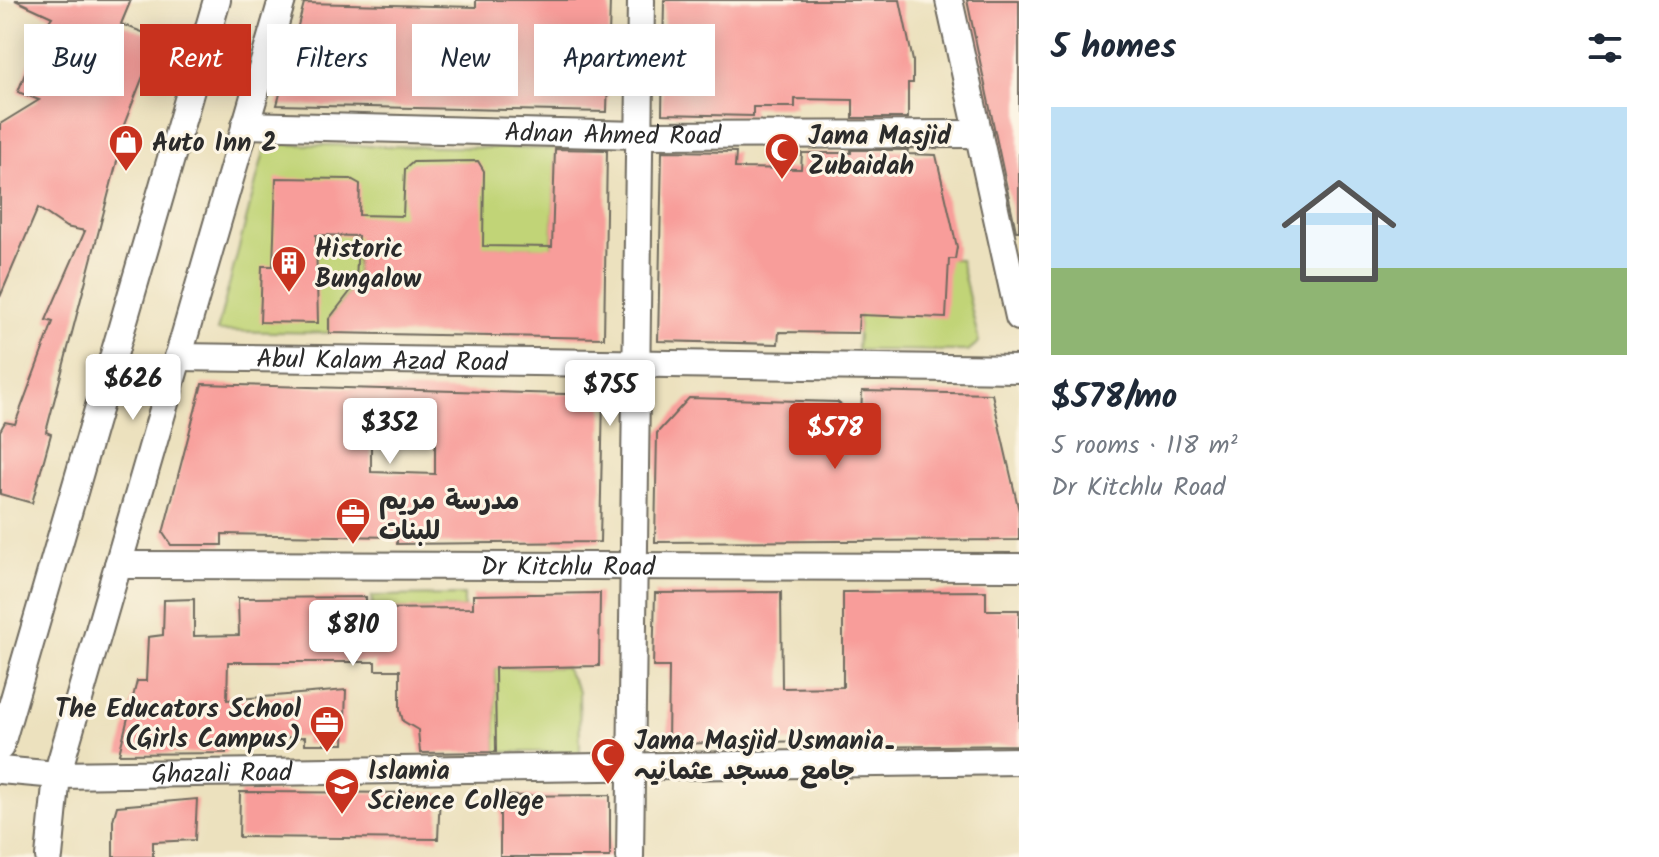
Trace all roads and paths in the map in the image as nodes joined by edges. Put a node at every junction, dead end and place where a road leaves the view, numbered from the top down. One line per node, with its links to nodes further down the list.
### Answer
1 (217, 0): 15 (street)
2 (282, 0): 5 (street)
3 (641, 0): 7 (street)
4 (949, 0): 6 (street)
5 (245, 125): 7 (street, Adnan Ahmed Road); 9 (street)
6 (979, 134): 7 (street, Adnan Ahmed Road); 8 (street)
7 (639, 135): 10 (street)
8 (1019, 317)
9 (178, 357): 10 (street, Abul Kalam Azad Road); 12 (street)
10 (636, 363): 11 (street, Abul Kalam Azad Road); 13 (street)
11 (1019, 369)
12 (118, 565): 13 (street, Dr Kitchlu Road); 19 (street)
13 (634, 567): 14 (street, Dr Kitchlu Road); 17 (street)
14 (1019, 567)
15 (0, 747)
16 (1019, 761): 17 (street, Ghazali Road)
17 (631, 765): 19 (street, Ghazali Road); 21 (street)
18 (0, 770): 19 (street, Ghazali Road)
19 (57, 775): 20 (street)
20 (49, 857)
21 (630, 857)

